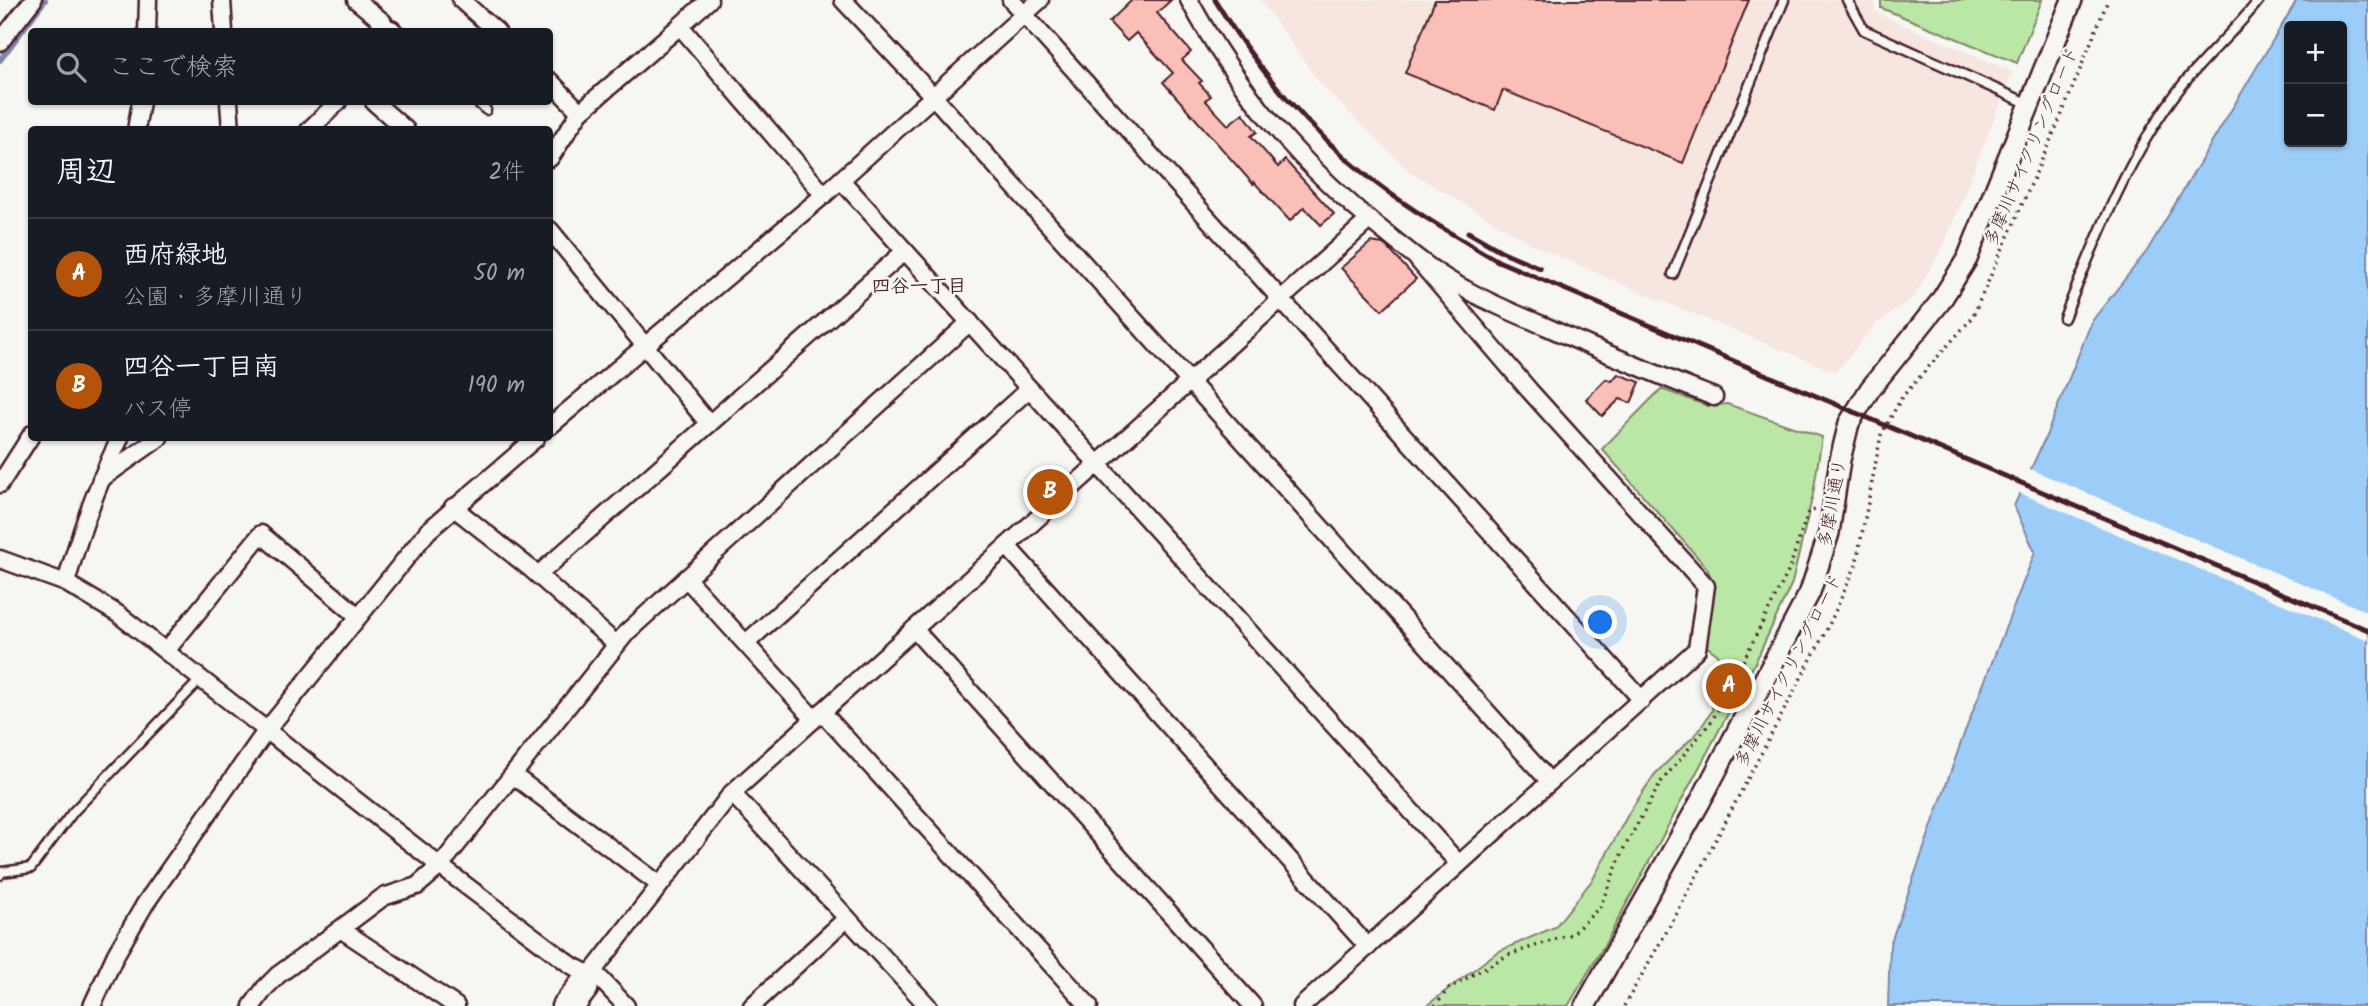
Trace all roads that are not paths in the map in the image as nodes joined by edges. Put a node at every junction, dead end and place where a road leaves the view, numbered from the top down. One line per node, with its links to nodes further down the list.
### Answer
1 (33, 0): 21 (street)
2 (148, 0): 18 (street)
3 (222, 0): 19 (street)
4 (356, 0): 17 (street)
5 (460, 0): 20 (street)
6 (709, 0): 16 (street)
7 (843, 0): 23 (street)
8 (1011, 0): 15 (street)
9 (1040, 0): 15 (street)
10 (1189, 0): 39 (street)
11 (1784, 0): 43 (lane)
12 (1847, 0): 24 (lane)
13 (2072, 0): 24 (street, 多摩川通り)
14 (2259, 0): 45 (lane)
15 (1024, 15): 23 (street); 44 (street)
16 (680, 26): 31 (street); 38 (street)
17 (381, 27)
18 (147, 28)
19 (224, 28)
20 (492, 28)
21 (0, 42)
22 (553, 84): 31 (street)
23 (932, 95): 37 (street); 48 (street)
24 (2029, 104): 97 (street, 多摩川通り)
25 (140, 105): 32 (street)
26 (229, 105): 33 (street)
27 (335, 105): 34 (street)
28 (377, 105): 35 (street)
29 (480, 105): 30 (lane)
30 (486, 110)
31 (580, 112): 36 (street)
32 (137, 126)
33 (231, 126)
34 (313, 126)
35 (401, 126)
36 (553, 153)
37 (841, 180): 38 (street); 41 (street)
38 (824, 195): 47 (street)
39 (1369, 220): 42 (street); 44 (street)
40 (553, 234): 47 (street)
41 (905, 251): 46 (street); 52 (street)
42 (1418, 261): 50 (street); 72 (street)
43 (1673, 274)
44 (1280, 299): 48 (street); 72 (street)
45 (2064, 318)
46 (970, 322): 49 (street); 64 (street)
47 (644, 347): 51 (street); 52 (street)
48 (1189, 382): 57 (street); 76 (street)
49 (1029, 388): 57 (street); 68 (street)
50 (1714, 397)
51 (553, 423)
52 (709, 424): 63 (street)
53 (28, 440): 59 (street)
54 (119, 441): 58 (street)
55 (155, 441): 58 (street)
56 (532, 441): 60 (street)
57 (1097, 464): 61 (street); 78 (street)
58 (99, 481): 65 (street)
59 (0, 484)
60 (453, 507): 63 (street); 66 (street)
61 (1007, 546): 67 (street); 84 (street)
62 (0, 559): 65 (street)
63 (538, 575): 69 (street)
64 (687, 578): 68 (street); 69 (street)
65 (66, 583): 70 (street)
66 (358, 615): 70 (street); 74 (street)
67 (914, 629): 73 (street); 95 (street)
68 (746, 643): 73 (street)
69 (616, 644): 75 (street)
70 (166, 650): 71 (street)
71 (201, 679): 74 (street); 80 (lane)
72 (1642, 700): 76 (street)
73 (818, 715): 77 (street); 94 (street)
74 (266, 731): 79 (street); 88 (street)
75 (514, 776): 79 (street); 81 (street)
76 (1550, 782): 78 (street)
77 (732, 793): 81 (street); 82 (street)
78 (1460, 863): 84 (street)
79 (440, 866): 83 (street); 85 (street)
80 (0, 875)
81 (660, 886): 85 (street)
82 (847, 918): 86 (street); 93 (street)
83 (342, 930): 87 (street); 89 (street)
84 (1368, 947): 96 (street)
85 (590, 972): 90 (street); 91 (street); 92 (street)
86 (763, 1003)
87 (256, 1005)
88 (92, 1006)
89 (456, 1006)
90 (560, 1006)
91 (577, 1006)
92 (626, 1006)
93 (928, 1006)
94 (1089, 1006)
95 (1253, 1006)
96 (1302, 1006)
97 (1585, 1006)

